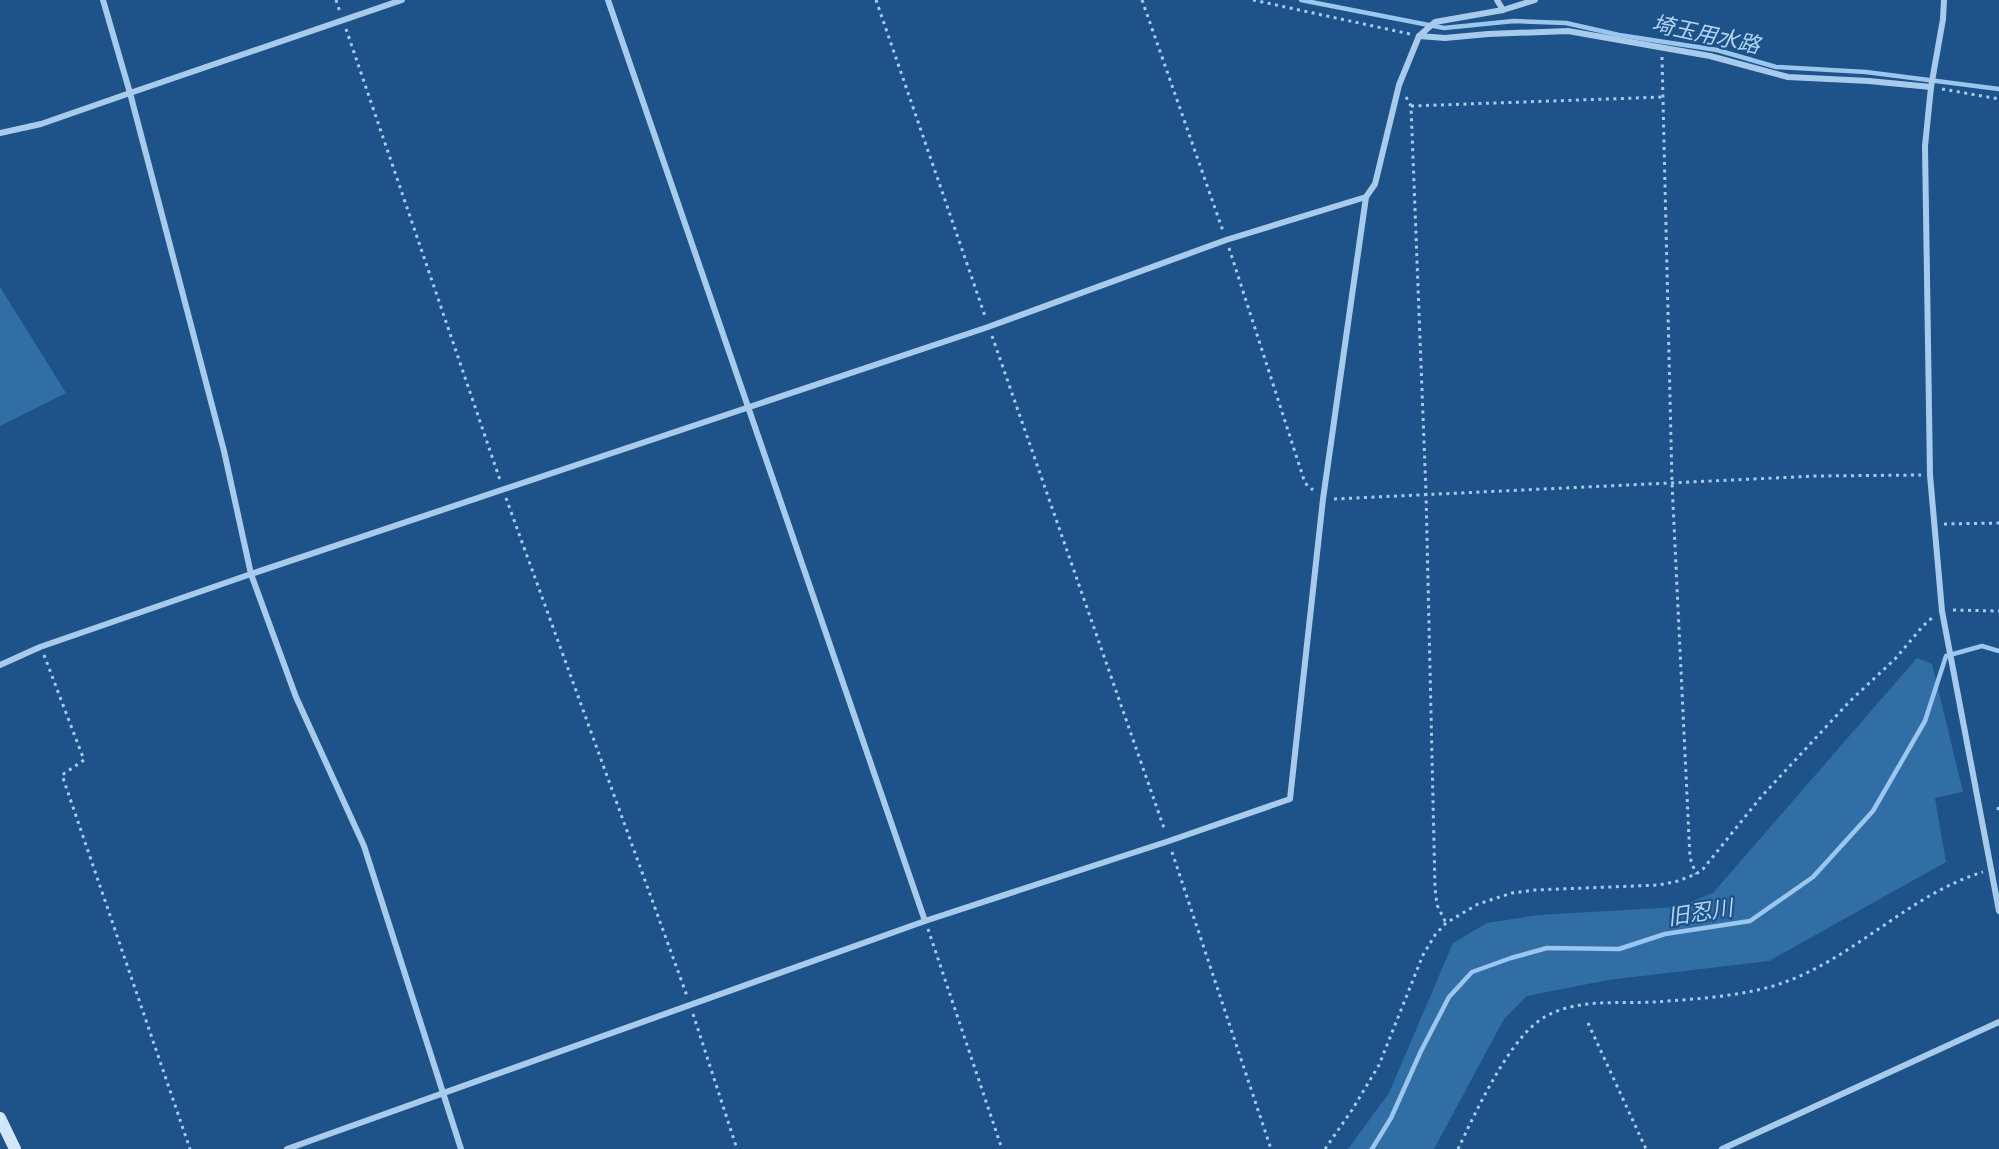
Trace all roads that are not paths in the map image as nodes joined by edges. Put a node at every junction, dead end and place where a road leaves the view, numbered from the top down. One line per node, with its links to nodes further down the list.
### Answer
1 (104, 0): 10 (street)
2 (402, 0): 10 (street)
3 (608, 0): 13 (street)
4 (1497, 0): 7 (street)
5 (1535, 0): 7 (street)
6 (1944, 0): 9 (street)
7 (1503, 10): 8 (street)
8 (1419, 36): 9 (street); 12 (street)
9 (1932, 85): 16 (street)
10 (130, 93): 11 (street); 14 (street)
11 (0, 133)
12 (1365, 197): 13 (street); 17 (street)
13 (747, 408): 14 (street); 17 (street)
14 (252, 574): 15 (street); 19 (street)
15 (0, 665)
16 (1999, 911)
17 (925, 921): 19 (street)
18 (1999, 1022): 24 (street)
19 (444, 1093): 22 (street); 23 (street)
20 (0, 1118): 21 (main road)
21 (15, 1149)
22 (287, 1149)
23 (461, 1149)
24 (1722, 1149)

